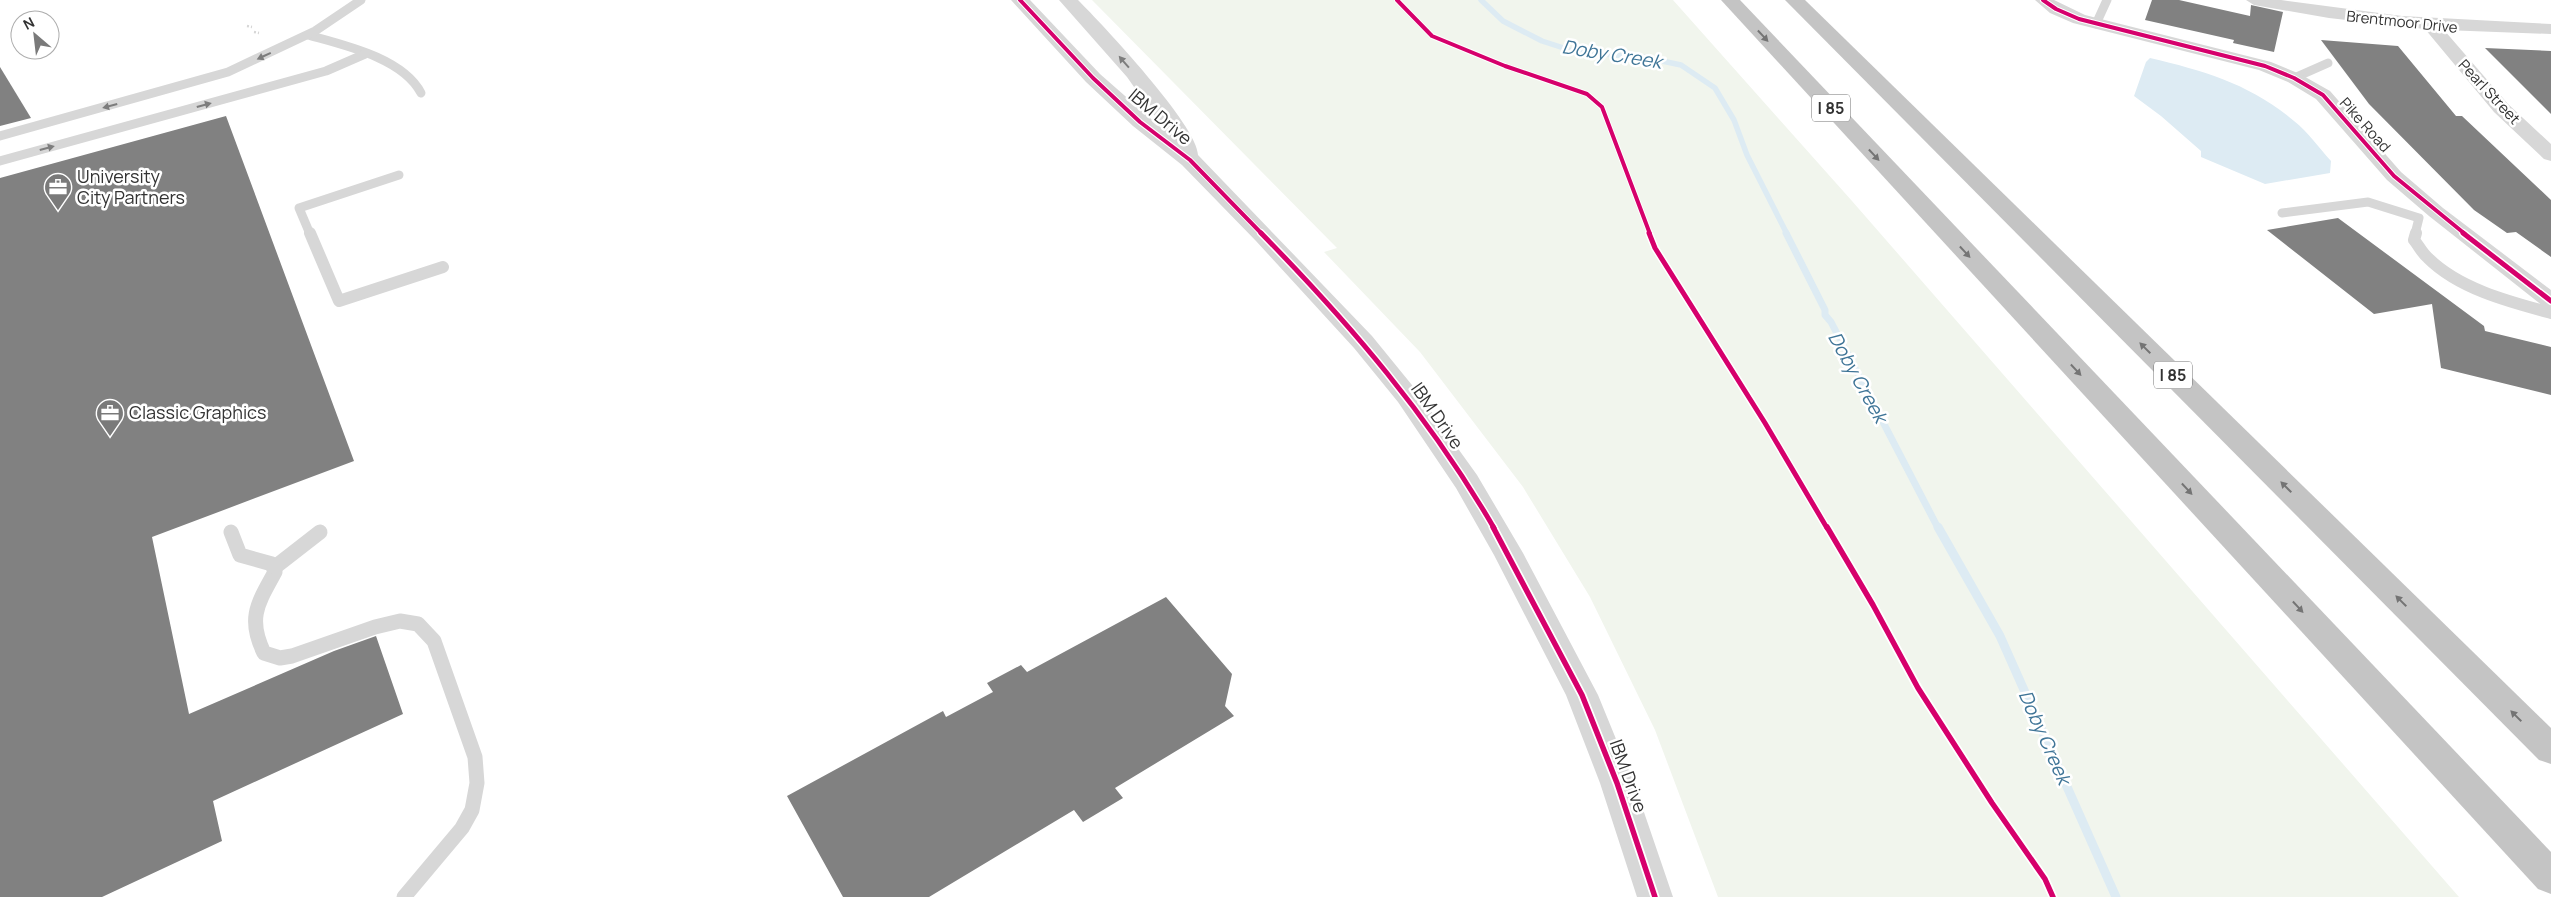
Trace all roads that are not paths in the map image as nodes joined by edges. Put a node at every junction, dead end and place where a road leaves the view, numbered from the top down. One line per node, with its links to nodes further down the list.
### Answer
1 (361, 0): 12 (lane)
2 (1020, 0): 19 (street, IBM Drive)
3 (1068, 0): 19 (street, IBM Drive, one-way to 3)
4 (1730, 0): 31 (highway, I 85, one-way to 31)
5 (1794, 0): 30 (highway, I 85, one-way to 5)
6 (2043, 0): 9 (street, Pike Road)
7 (2107, 0): 9 (lane)
8 (2254, 0): 10 (street, Brentmoor Drive)
9 (2096, 24): 15 (street, Pike Road)
10 (2431, 25): 11 (street, Brentmoor Drive); 18 (street, Pearl Street)
11 (2551, 29)
12 (308, 35): 13 (lane); 17 (lane, one-way to 17)
13 (365, 54): 16 (lane); 20 (lane, one-way to 13)
14 (2328, 64): 15 (lane)
15 (2294, 78): 23 (street, Pike Road)
16 (421, 93)
17 (0, 136)
18 (2551, 156)
19 (1190, 160): 33 (street, IBM Drive)
20 (0, 161)
21 (399, 175): 24 (lane)
22 (2282, 213): 23 (lane)
23 (2427, 215): 25 (street, Pike Road); 26 (lane)
24 (443, 267)
25 (2551, 301)
26 (2551, 313)
27 (232, 532): 29 (lane)
28 (320, 532): 29 (lane)
29 (275, 567): 32 (lane)
30 (2551, 750)
31 (2551, 877)
32 (404, 897)
33 (1655, 897)

